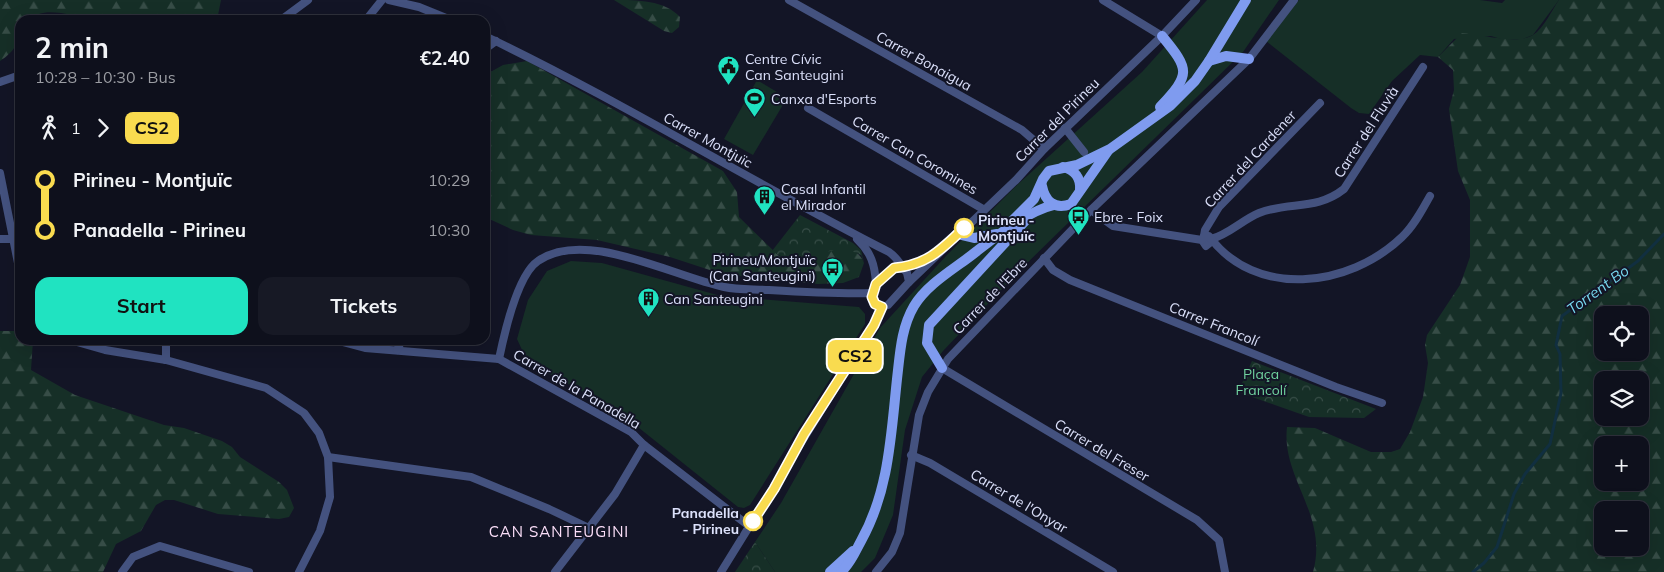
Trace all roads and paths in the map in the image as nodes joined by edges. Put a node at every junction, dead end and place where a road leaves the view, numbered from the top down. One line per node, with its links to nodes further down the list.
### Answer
1 (308, 0): 9 (street)
2 (382, 0): 10 (street)
3 (389, 0): 11 (street)
4 (789, 0): 25 (street, Carrer Bonaigua)
5 (1103, 0): 12 (street)
6 (1196, 0): 12 (street, Carrer del Pirineu)
7 (1246, 0): 17 (main road)
8 (1294, 0): 16 (street, Carrer de l'Ebre)
9 (288, 15)
10 (370, 15)
11 (439, 15)
12 (1162, 36): 23 (main road); 24 (street, Carrer del Pirineu)
13 (490, 38): 14 (street, Carrer Montjuïc)
14 (496, 41): 15 (street); 37 (street, Carrer Montjuïc)
15 (490, 45)
16 (1249, 59): 17 (main road); 35 (street, Carrer de l'Ebre)
17 (1209, 62): 23 (main road)
18 (1423, 67): 42 (street, Carrer del Fluvià)
19 (15, 77): 20 (street)
20 (0, 82)
21 (1320, 103): 42 (street, Carrer del Cardener)
22 (808, 108): 34 (street, Carrer Can Coromines)
23 (1145, 124): 26 (main road)
24 (1065, 128): 25 (street, Carrer del Pirineu); 27 (street)
25 (1044, 148): 34 (street, Carrer del Pirineu)
26 (1110, 149): 28 (main road); 31 (main road)
27 (1084, 152)
28 (1062, 167): 30 (main road); 31 (main road)
29 (0, 174): 41 (street)
30 (1042, 186): 33 (main road); 38 (main road)
31 (1080, 190): 33 (main road)
32 (1430, 196): 42 (street)
33 (1054, 205): 36 (main road)
34 (983, 209): 39 (street, Carrer del Pirineu)
35 (1091, 210): 42 (street); 45 (street, Carrer de l'Ebre)
36 (1028, 217): 38 (main road); 58 (main road)
37 (850, 232): 46 (street, Carrer Montjuïc); 48 (street)
38 (1001, 233): 39 (main road); 65 (main road)
39 (957, 234): 44 (street, Carrer del Pirineu)
40 (0, 239): 41 (street)
41 (14, 239): 43 (street)
42 (1207, 239)
43 (15, 245)
44 (934, 256): 46 (street, Carrer del Pirineu); 47 (street, Carrer del Pirineu)
45 (1044, 258): 58 (street, Carrer de l'Ebre); 59 (street, Carrer Francolí)
46 (902, 268): 47 (street); 48 (street, Carrer del Pirineu)
47 (908, 282): 50 (street, Carrer del Pirineu)
48 (876, 284): 49 (street, Carrer del Pirineu)
49 (872, 293): 50 (street); 56 (street)
50 (882, 307): 63 (street, Carrer del Pirineu)
51 (88, 345): 57 (street)
52 (166, 345): 57 (street)
53 (354, 345): 55 (street, Carrer de la Panadella)
54 (400, 345): 55 (street)
55 (397, 350): 56 (street, Carrer de la Panadella)
56 (499, 359): 60 (street, Carrer de la Panadella)
57 (166, 360): 62 (street)
58 (942, 368): 61 (street, Carrer de l'Ebre); 75 (street, Carrer del Freser)
59 (1382, 403)
60 (644, 445): 63 (street, Carrer de la Panadella); 64 (street)
61 (911, 455): 73 (street, Carrer de l'Ebre); 74 (street, Carrer de l'Onyar)
62 (328, 457): 64 (street); 68 (street)
63 (749, 526): 70 (street, Carrer del Pirineu)
64 (589, 528): 69 (street)
65 (858, 547): 71 (main road); 72 (main road)
66 (122, 572): 67 (street)
67 (249, 572)
68 (299, 572)
69 (555, 572)
70 (721, 572)
71 (830, 572)
72 (841, 572)
73 (876, 572)
74 (1113, 572)
75 (1225, 572)

